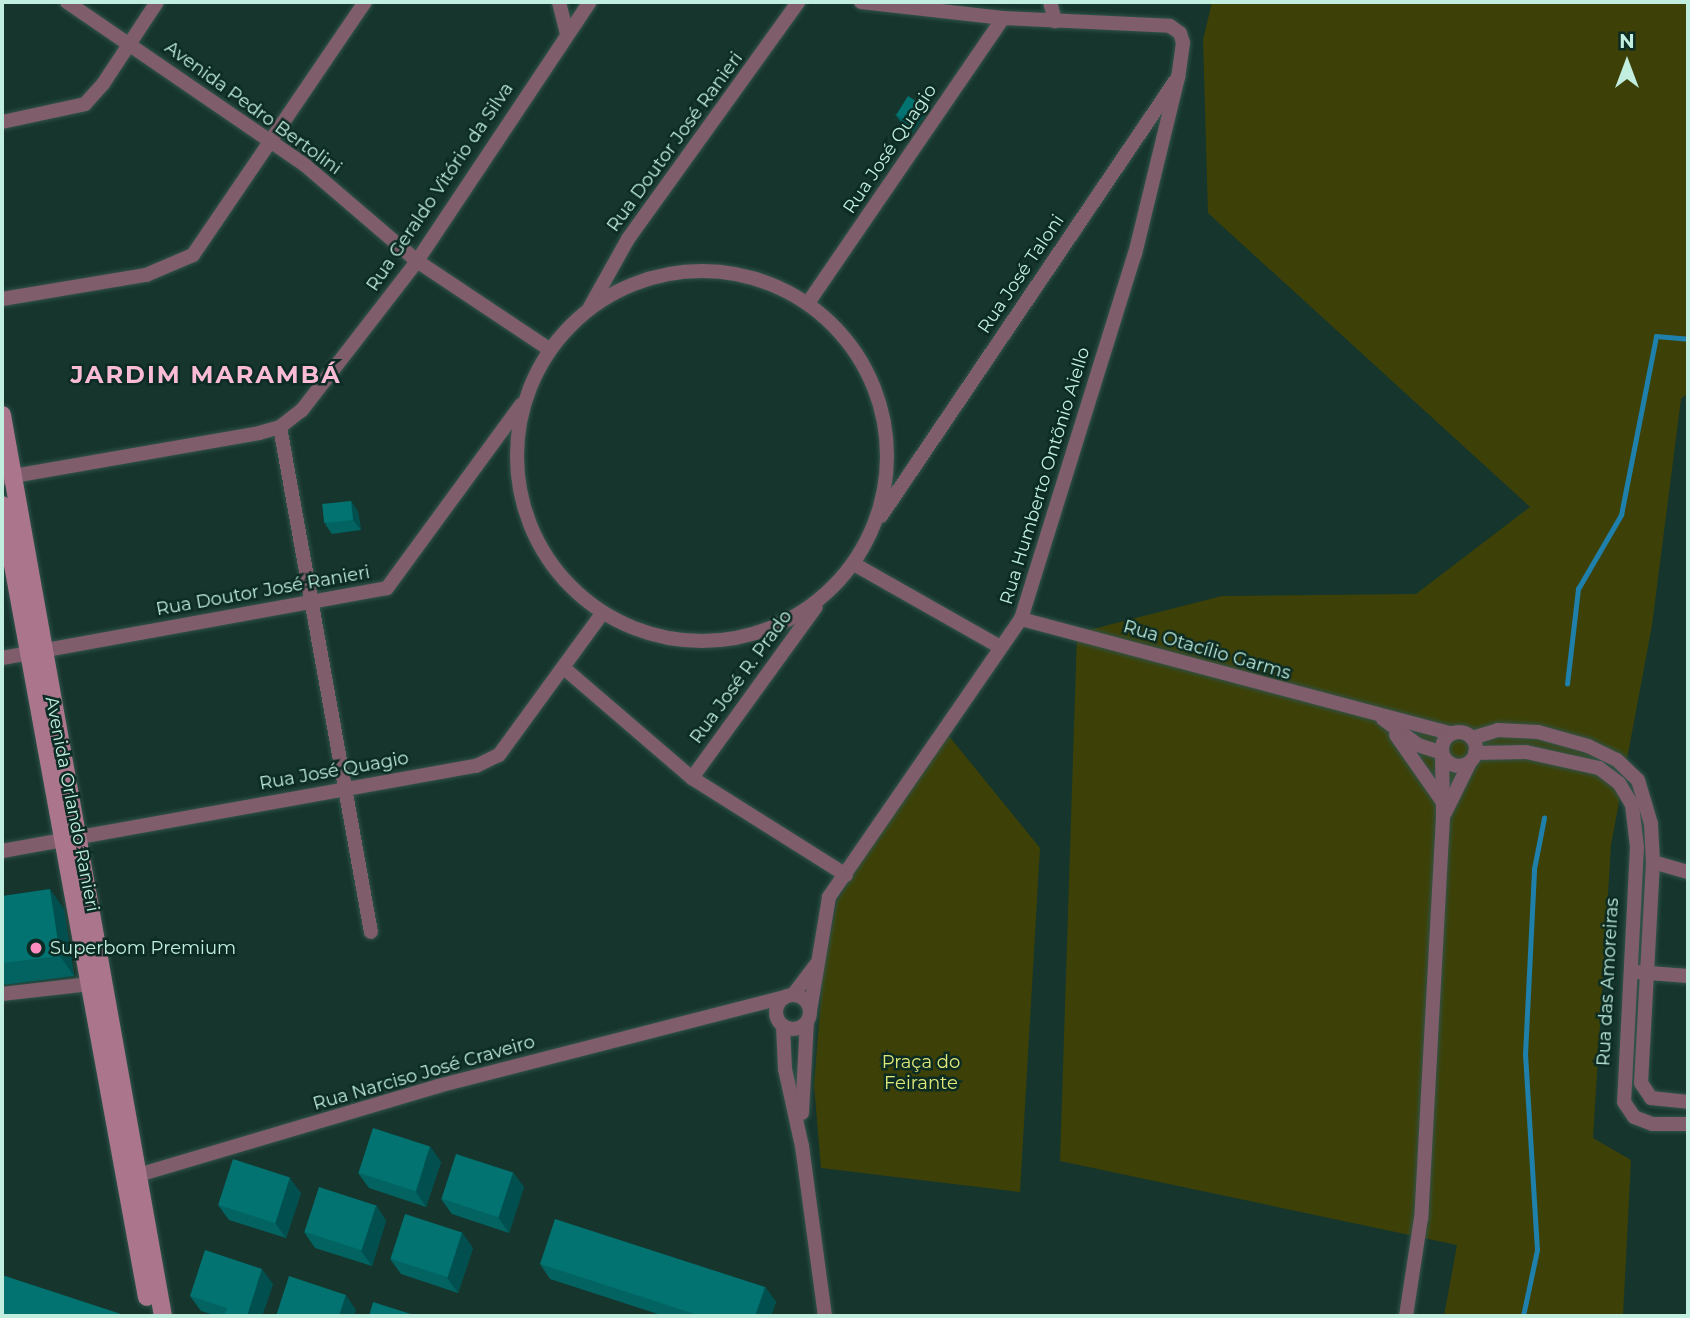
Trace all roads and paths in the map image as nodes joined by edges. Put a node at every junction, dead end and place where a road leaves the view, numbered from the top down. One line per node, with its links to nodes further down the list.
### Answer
1 (67, 2): 12 (street, Avenida Pedro Bertolini)
2 (157, 2): 12 (street)
3 (365, 2): 15 (street)
4 (559, 2): 11 (street)
5 (590, 2): 11 (street, Rua Geraldo Vitório da Silva)
6 (798, 2): 19 (street, Rua Doutor José Ranieri)
7 (861, 2): 9 (street)
8 (1050, 2): 10 (street)
9 (1003, 18): 10 (street); 18 (street, Rua José Quagio)
10 (1055, 21): 13 (street, Rua José Taloni)
11 (567, 34): 16 (street, Rua Geraldo Vitório da Silva)
12 (130, 43): 14 (street); 15 (street, Avenida Pedro Bertolini)
13 (1178, 77): 26 (street, Rua José Taloni); 31 (street, Rua Humberto Ontõnio Aiello)
14 (2, 122)
15 (271, 141): 16 (street, Avenida Pedro Bertolini); 17 (street)
16 (417, 261): 20 (street, Avenida Pedro Bertolini); 23 (street, Rua Geraldo Vitório da Silva)
17 (2, 299)
18 (808, 303): 19 (street); 26 (street)
19 (589, 308): 20 (street)
20 (549, 349): 21 (street)
21 (523, 403): 29 (street, Rua Doutor José Ranieri); 30 (street)
22 (2, 415): 24 (main road, Avenida Orlando Ranieri)
23 (279, 427): 24 (street, Rua Geraldo Vitório da Silva); 29 (street)
24 (7, 477): 33 (main road, Avenida Orlando Ranieri)
25 (2, 505): 33 (main road, Avenida Orlando Ranieri)
26 (877, 521): 27 (street)
27 (854, 564): 28 (street); 32 (street)
28 (822, 599): 30 (street); 40 (street, Rua José R. Prado)
29 (310, 603): 33 (street, Rua Doutor José Ranieri); 41 (street)
30 (603, 614): 35 (street, Rua José Quagio)
31 (1021, 620): 32 (street, Rua Humberto Ontõnio Aiello); 36 (street, Rua Otacílio Garms)
32 (1000, 647): 47 (street, Rua Humberto Ontõnio Aiello)
33 (35, 651): 34 (street, Rua Doutor José Ranieri); 43 (main road, Avenida Orlando Ranieri)
34 (2, 657)
35 (564, 668): 40 (street); 41 (street, Rua José Quagio)
36 (1387, 724): 37 (street, Rua Otacílio Garms); 39 (street, Rua Otacílio Garms); 42 (street)
37 (1452, 734): 38 (street, Rua Otacílio Garms); 39 (street)
38 (1472, 751): 39 (street, Rua Otacílio Garms); 42 (street); 45 (street); 50 (street, Rua das Amoreiras)
39 (1442, 753): 42 (street)
40 (692, 778): 47 (street)
41 (343, 789): 43 (street, Rua José Quagio); 48 (street)
42 (1443, 810): 67 (street)
43 (71, 838): 44 (street, Rua José Quagio); 53 (main road, Avenida Orlando Ranieri); 54 (main road, Avenida Orlando Ranieri)
44 (2, 851)
45 (1653, 862): 46 (street); 51 (street, Rua das Amoreiras)
46 (1688, 872)
47 (846, 875): 49 (street, Rua Humberto Ontõnio Aiello)
48 (371, 932)
49 (819, 961): 56 (street); 58 (street)
50 (1628, 971): 51 (street); 61 (street, Rua das Amoreiras)
51 (1645, 972): 52 (street); 60 (street, Rua das Amoreiras)
52 (1688, 976)
53 (106, 982): 54 (street); 63 (main road, Avenida Orlando Ranieri)
54 (87, 985): 55 (street); 63 (main road, Avenida Orlando Ranieri)
55 (2, 995)
56 (789, 996): 57 (street, Rua Narciso José Craveiro); 58 (street); 59 (street)
57 (737, 1009): 59 (street); 63 (street, Rua Narciso José Craveiro)
58 (808, 1017): 59 (street); 62 (street)
59 (781, 1024): 62 (street)
60 (1688, 1102)
61 (1688, 1124)
62 (802, 1146): 66 (street)
63 (131, 1178): 64 (main road, Avenida Orlando Ranieri); 65 (main road, Avenida Orlando Ranieri)
64 (151, 1316)
65 (163, 1316)
66 (825, 1316)
67 (1406, 1316)

